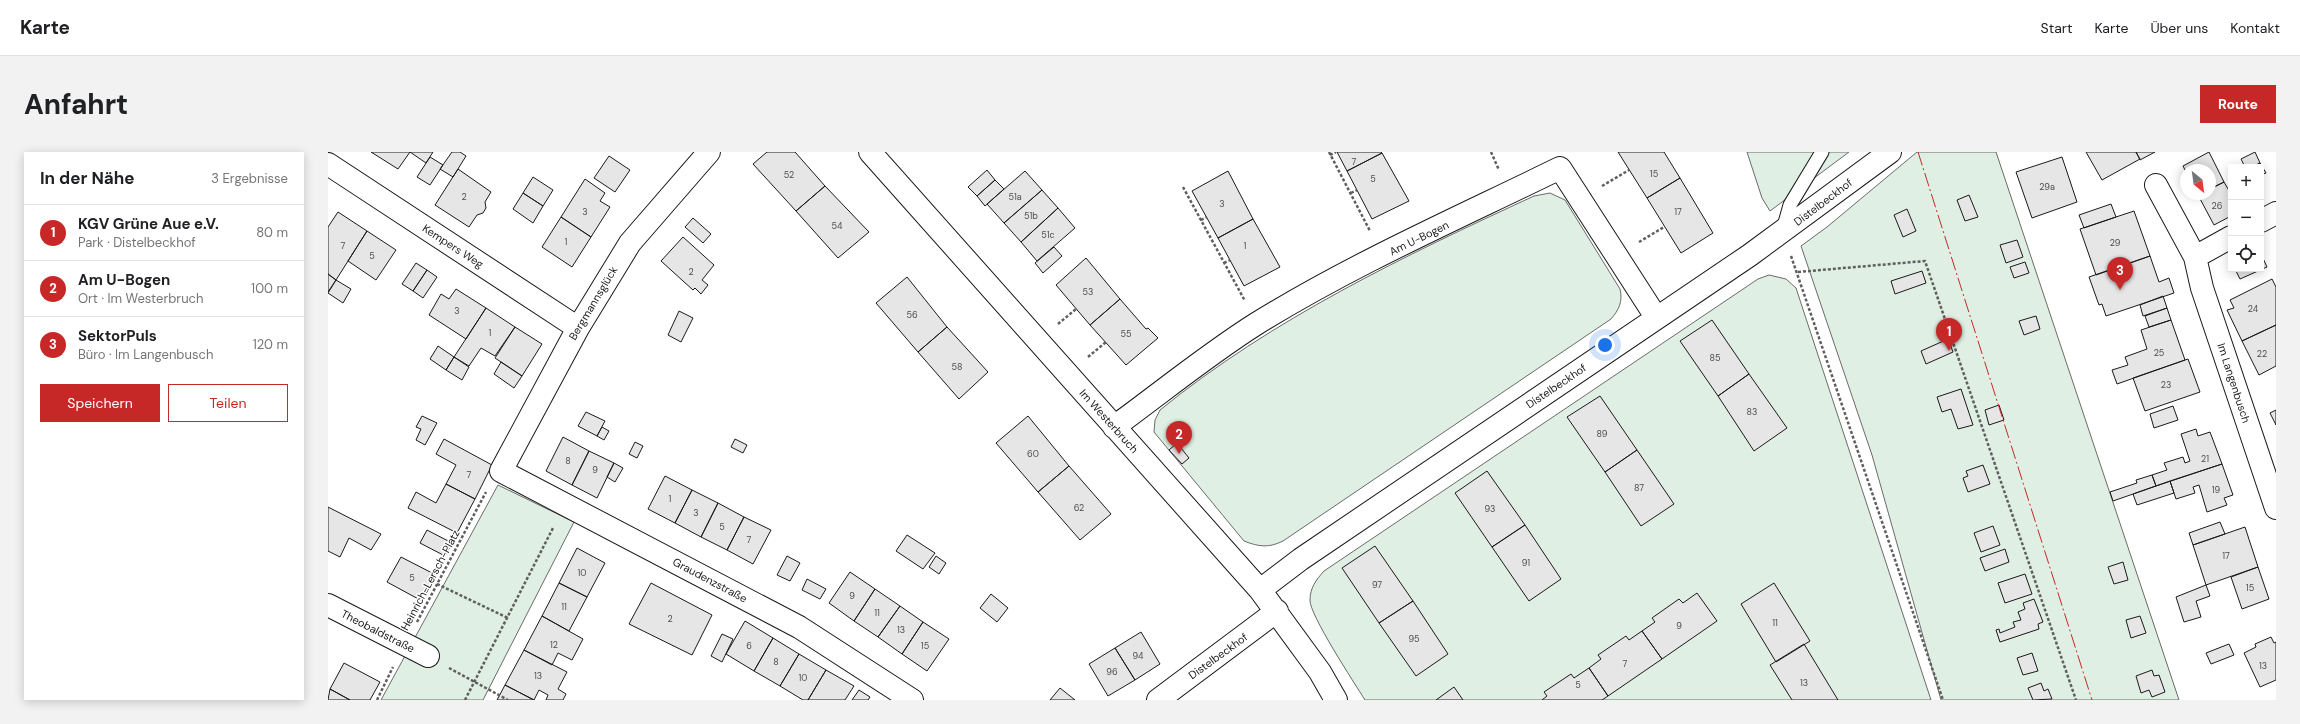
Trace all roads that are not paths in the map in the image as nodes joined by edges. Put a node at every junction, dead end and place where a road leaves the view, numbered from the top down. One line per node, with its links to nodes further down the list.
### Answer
1 (709, 152): 13 (street, Bergmannsglück)
2 (870, 152): 14 (street, Im Westerbruch)
3 (1822, 152): 9 (lane)
4 (1890, 152): 9 (street, Distelbeckhof)
5 (328, 164): 13 (street, Kempers Weg)
6 (2156, 185): 11 (street, Im Langenbusch)
7 (2276, 213): 8 (street)
8 (2264, 219)
9 (1782, 233): 12 (street, Distelbeckhof)
10 (2228, 239): 11 (street)
11 (2195, 257): 16 (street, Im Langenbusch)
12 (1656, 317): 14 (street, Am U-Bogen); 17 (street, Distelbeckhof)
13 (578, 328): 15 (street, Bergmannsglück)
14 (1114, 427): 17 (street, Im Westerbruch)
15 (502, 471): 21 (street, Graudenzstraße)
16 (2276, 508)
17 (1260, 590): 19 (street, Im Westerbruch)
18 (328, 605): 20 (street, Theobaldstraße)
19 (1277, 611): 22 (street, Distelbeckhof); 23 (street, Im Westerbruch)
20 (428, 656)
21 (912, 700)
22 (1158, 700)
23 (1336, 700)

